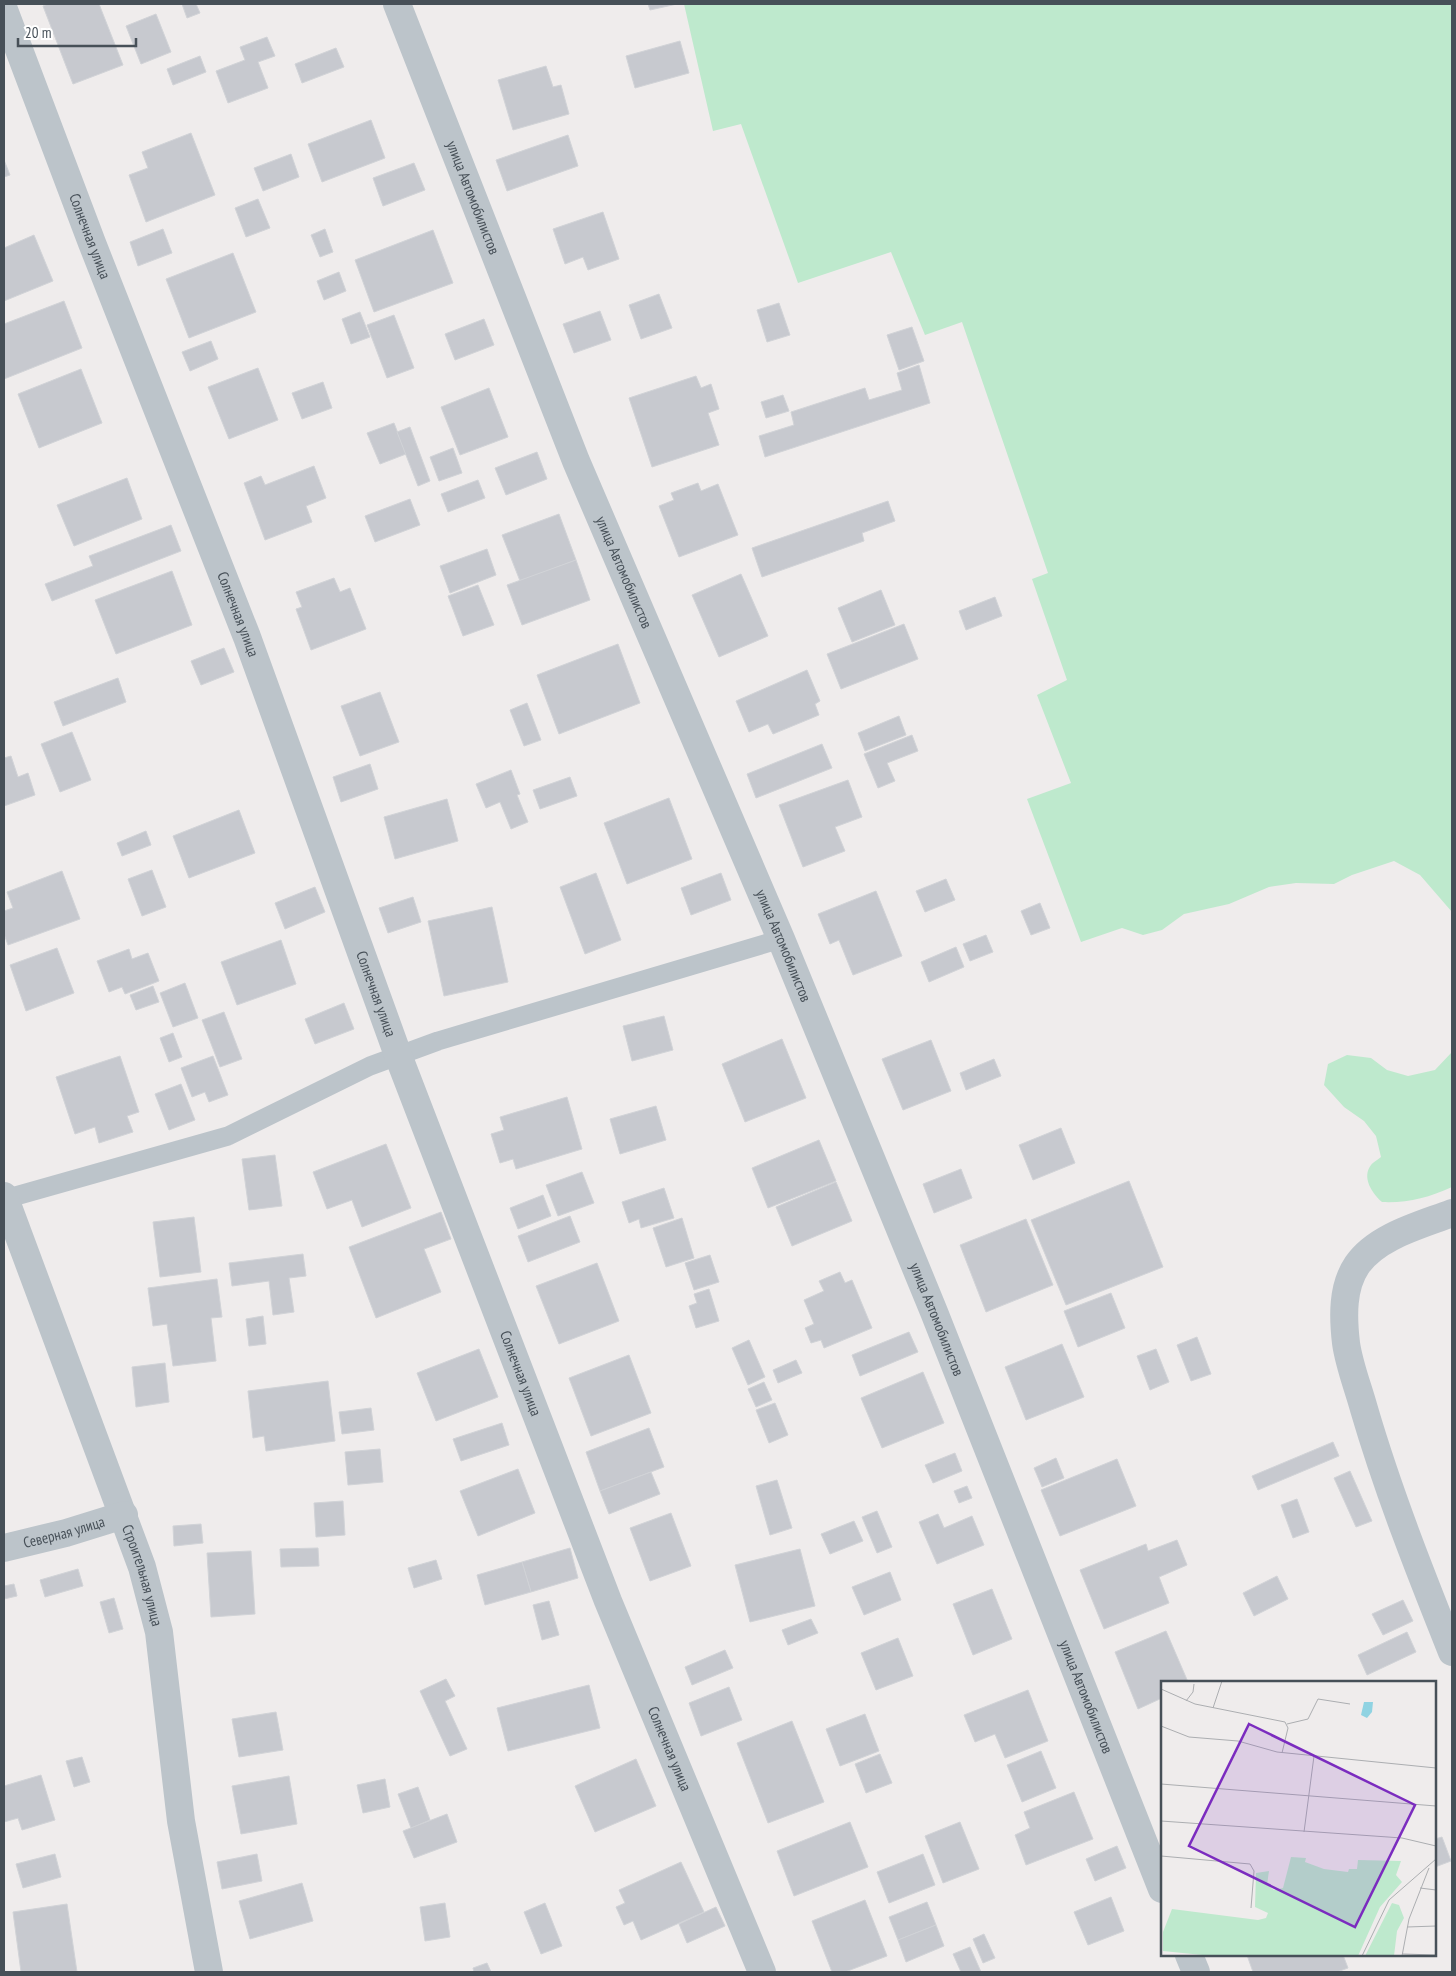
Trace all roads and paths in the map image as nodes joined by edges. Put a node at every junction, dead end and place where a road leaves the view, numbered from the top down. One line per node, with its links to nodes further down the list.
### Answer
1 (397, 4): 3 (street, улица Автомобилистов)
2 (4, 10): 4 (street, Солнечная улица)
3 (780, 939): 4 (lane); 10 (street, улица Автомобилистов)
4 (398, 1055): 5 (lane); 13 (street, Солнечная улица)
5 (4, 1198): 7 (street, Строительная улица)
6 (1452, 1213): 9 (street)
7 (124, 1515): 8 (street, Северная улица); 12 (street, Строительная улица)
8 (4, 1548)
9 (1452, 1652)
10 (1161, 1886)
11 (1188, 1956): 14 (street)
12 (209, 1972)
13 (762, 1972)
14 (1196, 1972)

